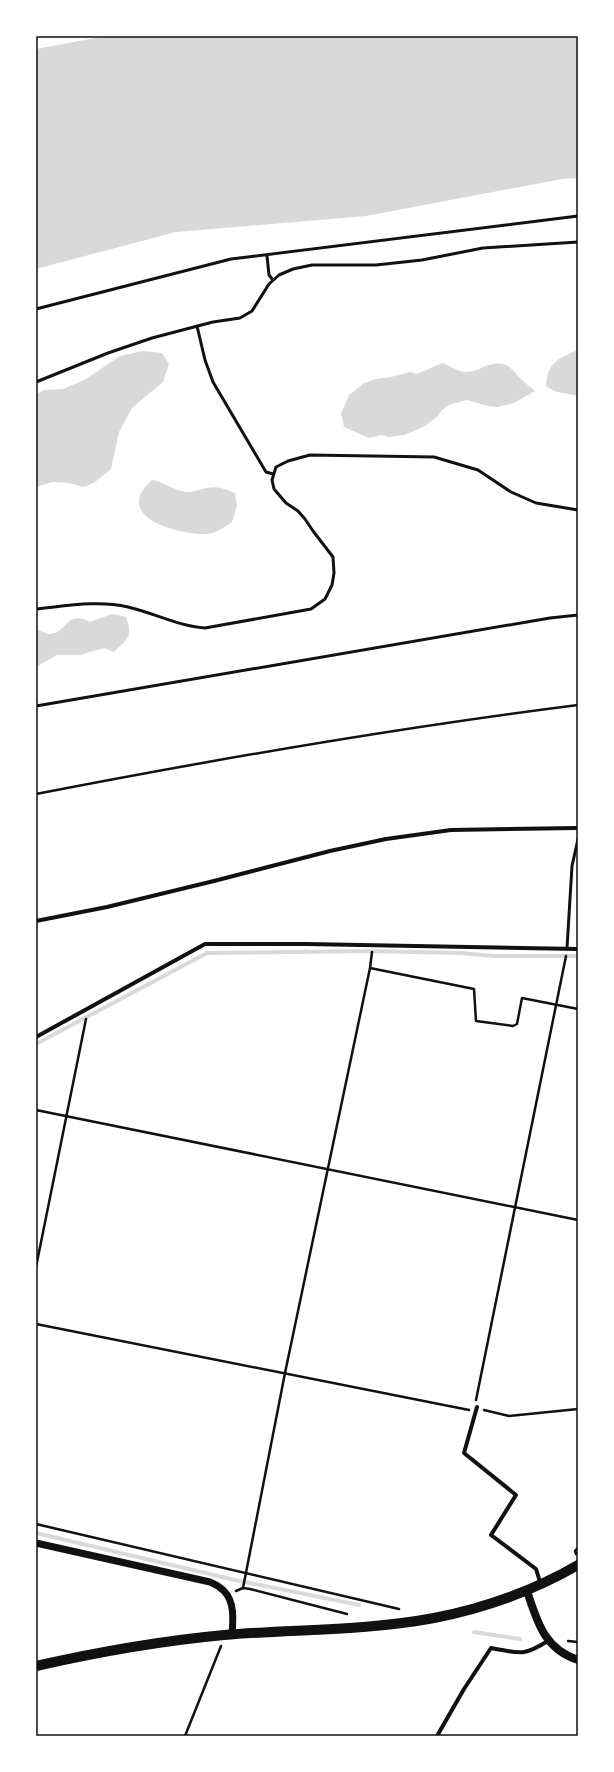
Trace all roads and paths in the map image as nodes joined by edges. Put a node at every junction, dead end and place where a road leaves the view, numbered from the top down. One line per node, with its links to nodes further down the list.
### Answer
1 (578, 216): 3 (lane)
2 (578, 242): 4 (lane)
3 (267, 256): 4 (lane); 5 (lane)
4 (274, 280): 6 (lane)
5 (36, 309)
6 (198, 326): 7 (lane); 8 (lane)
7 (36, 382)
8 (273, 474): 9 (lane); 10 (lane)
9 (578, 510)
10 (36, 609)
11 (578, 615): 12 (lane)
12 (36, 706)
13 (578, 706): 14 (path)
14 (36, 794)
15 (578, 828): 17 (street)
16 (578, 839): 19 (lane)
17 (37, 921)
18 (373, 945): 19 (street); 21 (path); 23 (street)
19 (567, 948): 20 (street); 22 (path)
20 (578, 949)
21 (370, 968): 22 (path); 28 (path)
22 (556, 1004): 24 (path); 29 (path)
23 (89, 1007): 25 (street); 27 (path)
24 (578, 1009)
25 (36, 1036)
26 (36, 1110): 27 (path)
27 (66, 1116): 28 (path); 31 (path)
28 (328, 1169): 29 (path); 33 (path)
29 (516, 1208): 30 (path); 34 (path)
30 (578, 1220)
31 (36, 1267)
32 (36, 1324): 33 (path)
33 (285, 1373): 34 (path); 39 (path)
34 (476, 1409): 35 (path); 40 (street)
35 (578, 1409)
36 (36, 1524): 39 (path)
37 (36, 1543): 43 (street)
38 (578, 1565): 40 (main road)
39 (246, 1573): 41 (path); 44 (path)
40 (541, 1585): 42 (main road)
41 (243, 1588): 43 (path); 45 (path)
42 (527, 1591): 46 (main road); 48 (main road)
43 (226, 1594): 46 (street)
44 (400, 1609)
45 (347, 1614)
46 (232, 1635): 47 (main road)
47 (222, 1636): 52 (main road); 53 (path)
48 (548, 1641): 51 (main road); 54 (street)
49 (568, 1641): 50 (path)
50 (578, 1642)
51 (578, 1660)
52 (36, 1666)
53 (185, 1736)
54 (437, 1736)

